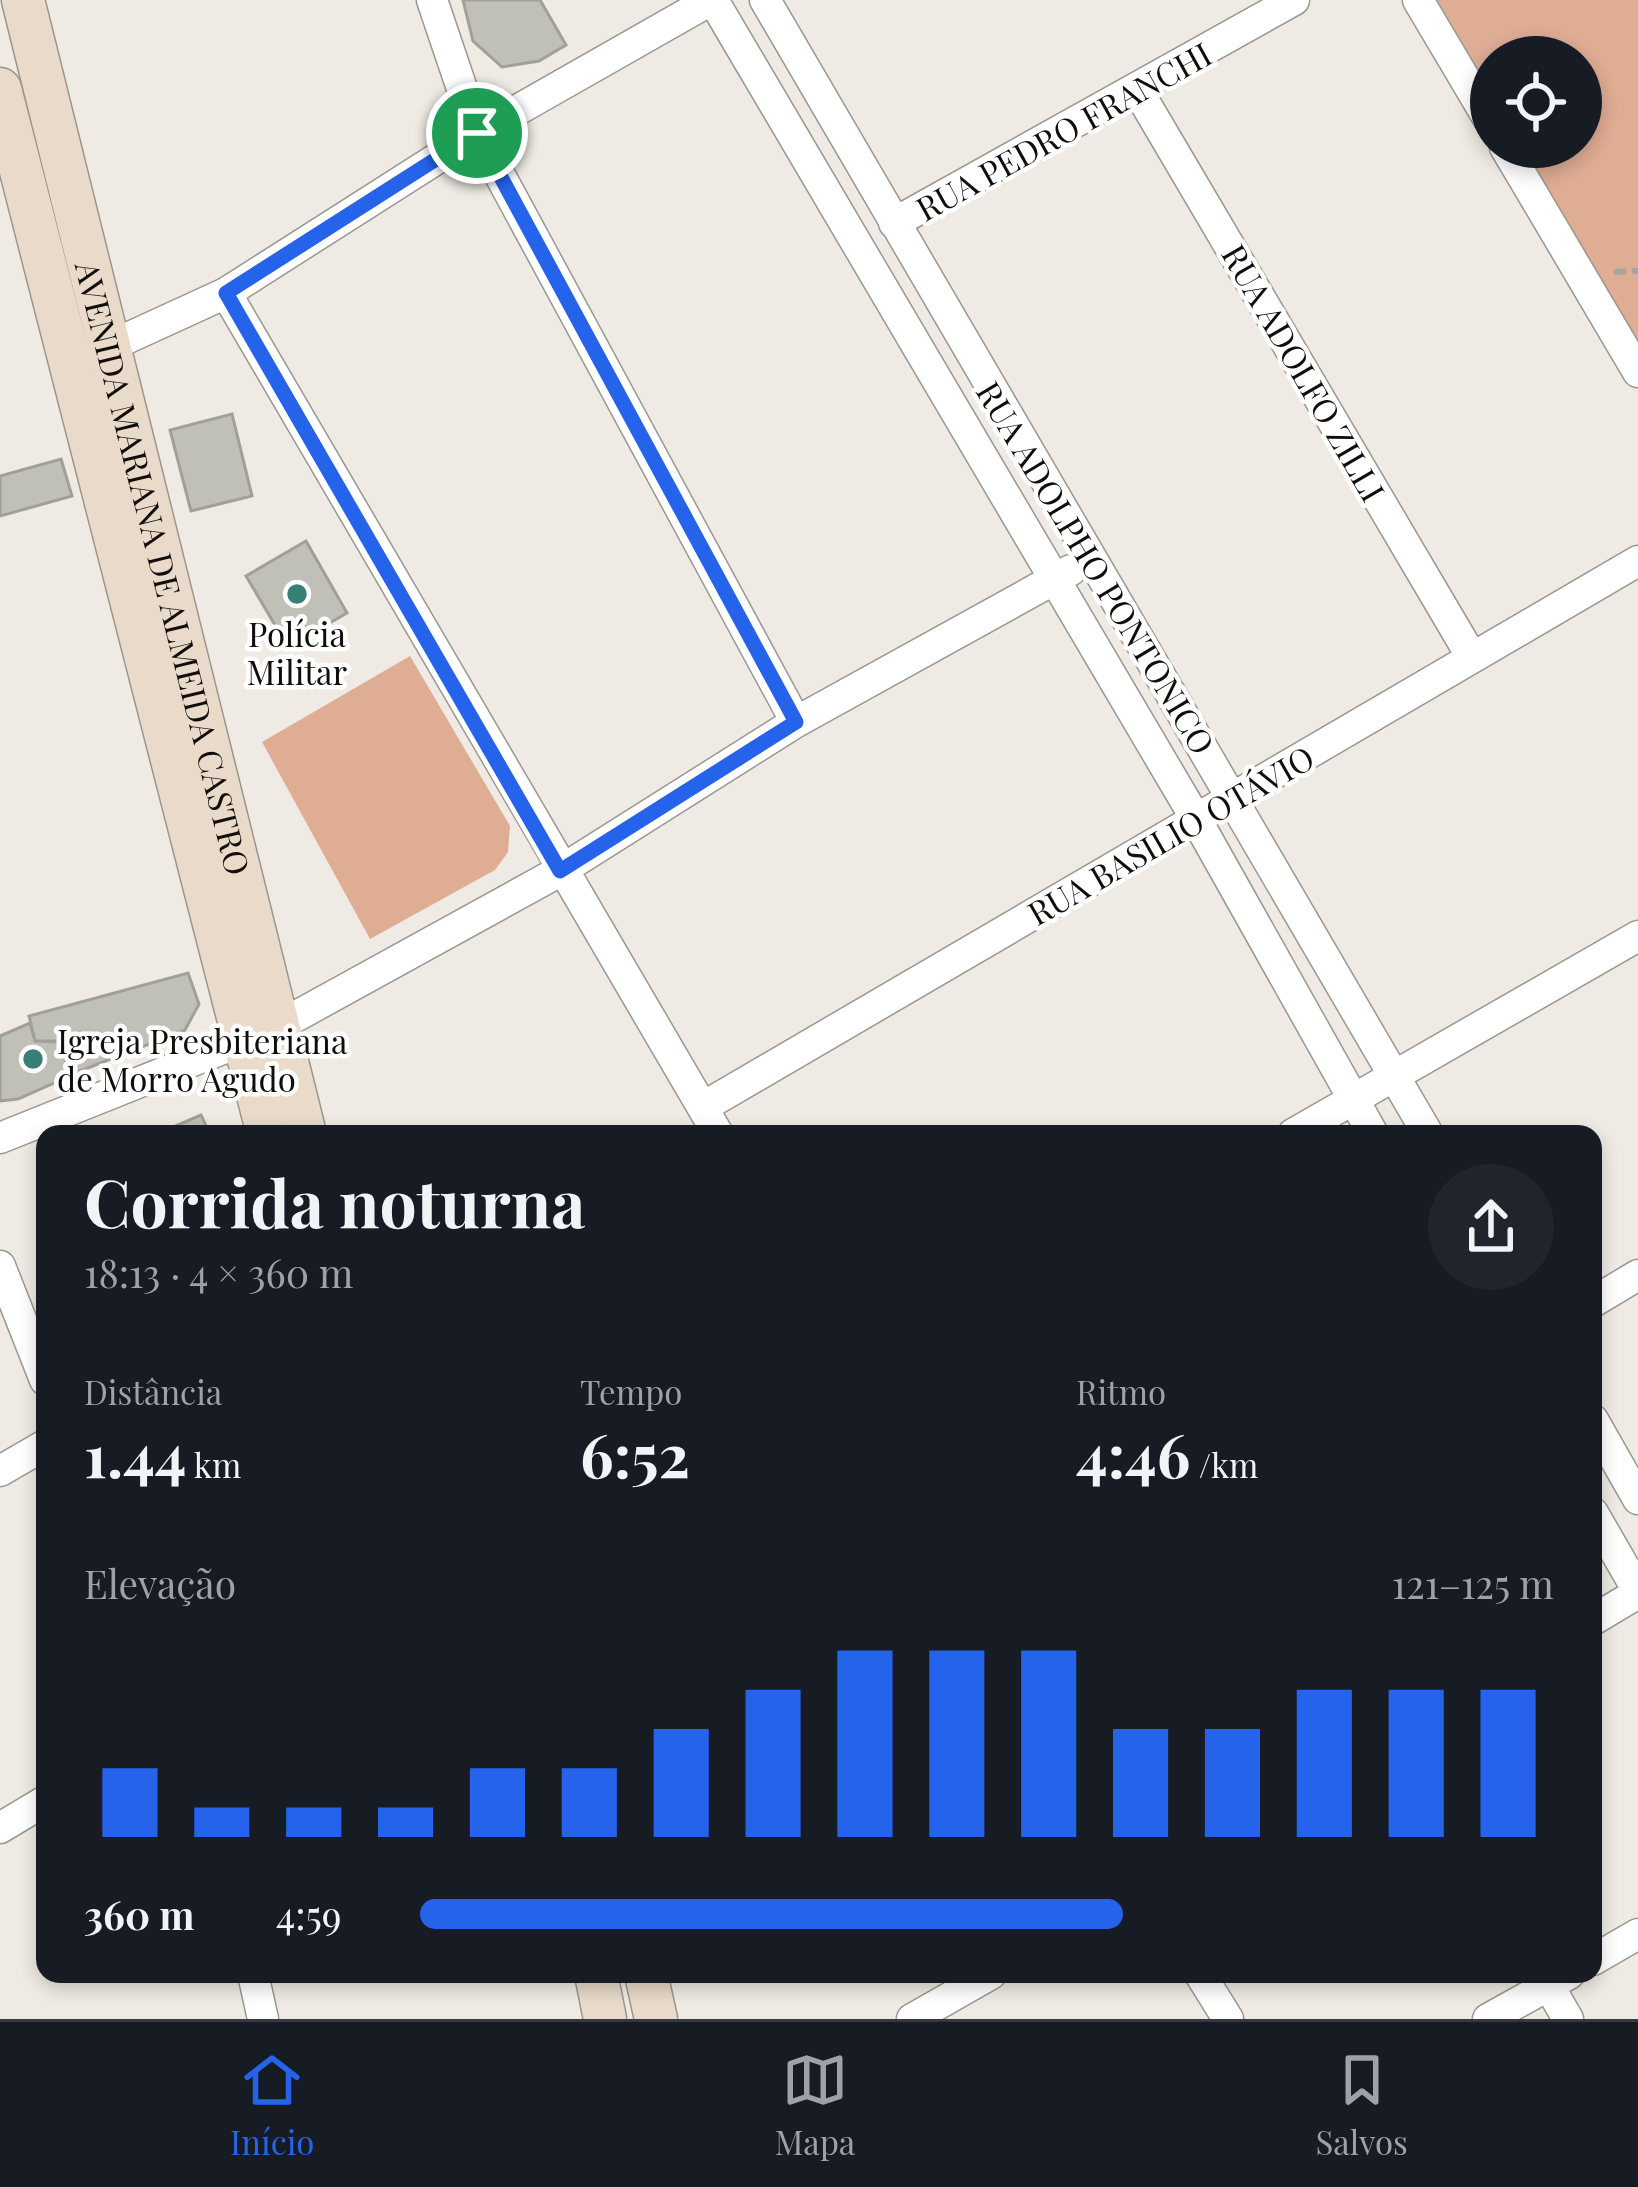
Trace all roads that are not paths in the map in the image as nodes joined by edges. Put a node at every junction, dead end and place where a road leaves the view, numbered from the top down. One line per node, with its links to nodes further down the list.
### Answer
1 (23, 0): 14 (main road, AVENIDA MARIANA DE ALMEIDA CASTRO)
2 (432, 0): 10 (street)
3 (712, 0): 10 (street); 18 (street, RUA ADOLPHO PONTONICO)
4 (765, 0): 12 (street, RUA ADOLPHO PONTONICO)
5 (1294, 0): 8 (street, RUA PEDRO FRANCHI)
6 (1418, 0): 7 (street)
7 (1470, 88)
8 (1138, 91): 12 (street, RUA PEDRO FRANCHI); 19 (street, RUA ADOLFO ZILLI)
9 (1, 99): 14 (main road, AVENIDA MARIANA DE ALMEIDA CASTRO)
10 (477, 133): 13 (street); 20 (street)
11 (1517, 168): 15 (street)
12 (894, 223): 16 (street, RUA ADOLPHO PONTONICO)
13 (226, 293): 14 (street); 23 (street)
14 (93, 355): 25 (main road, AVENIDA MARIANA DE ALMEIDA CASTRO)
15 (1638, 372)
16 (1091, 557): 18 (street); 21 (street, RUA ADOLPHO PONTONICO)
17 (1638, 561): 19 (street, RUA BASILIO OTÁVIO)
18 (1054, 580): 20 (street); 22 (street, RUA ADOLPHO PONTONICO)
19 (1470, 654): 21 (street, RUA BASILIO OTÁVIO)
20 (796, 722): 23 (street)
21 (1234, 799): 22 (street, RUA BASILIO OTÁVIO); 26 (street, RUA ADOLPHO PONTONICO)
22 (1196, 819): 27 (street, RUA ADOLPHO PONTONICO); 28 (street, RUA BASILIO OTÁVIO)
23 (560, 871): 25 (street); 28 (street)
24 (1638, 936): 26 (street)
25 (258, 1035): 29 (main road, AVENIDA MARIANA DE ALMEIDA CASTRO); 30 (main road, AVENIDA MARIANA DE ALMEIDA CASTRO); 34 (street)
26 (1397, 1075): 27 (street); 33 (street, RUA ADOLPHO PONTONICO)
27 (1353, 1099): 31 (street); 32 (street, RUA ADOLPHO PONTONICO)
28 (710, 1121)
29 (267, 1125)
30 (300, 1125)
31 (1308, 1125)
32 (1367, 1125)
33 (1423, 1125)
34 (0, 1138)
35 (0, 1266): 38 (street)
36 (1638, 1275): 37 (street)
37 (1602, 1297)
38 (36, 1357)
39 (1602, 1436): 42 (street)
40 (36, 1450): 41 (street)
41 (0, 1471)
42 (1638, 1499)
43 (1602, 1529): 44 (street)
44 (1638, 1592): 45 (street)
45 (1602, 1614)
46 (36, 1806): 47 (street)
47 (0, 1828)
48 (1638, 1934): 49 (street)
49 (1602, 1955)
50 (255, 1983): 57 (street)
51 (598, 1983): 58 (main road)
52 (648, 1983): 59 (main road)
53 (976, 1983): 60 (street)
54 (1206, 1983): 61 (street)
55 (1554, 1983): 62 (street)
56 (1560, 1983): 63 (street)
57 (263, 2019)
58 (605, 2019)
59 (656, 2019)
60 (912, 2019)
61 (1228, 2019)
62 (1488, 2019)
63 (1568, 2019)

